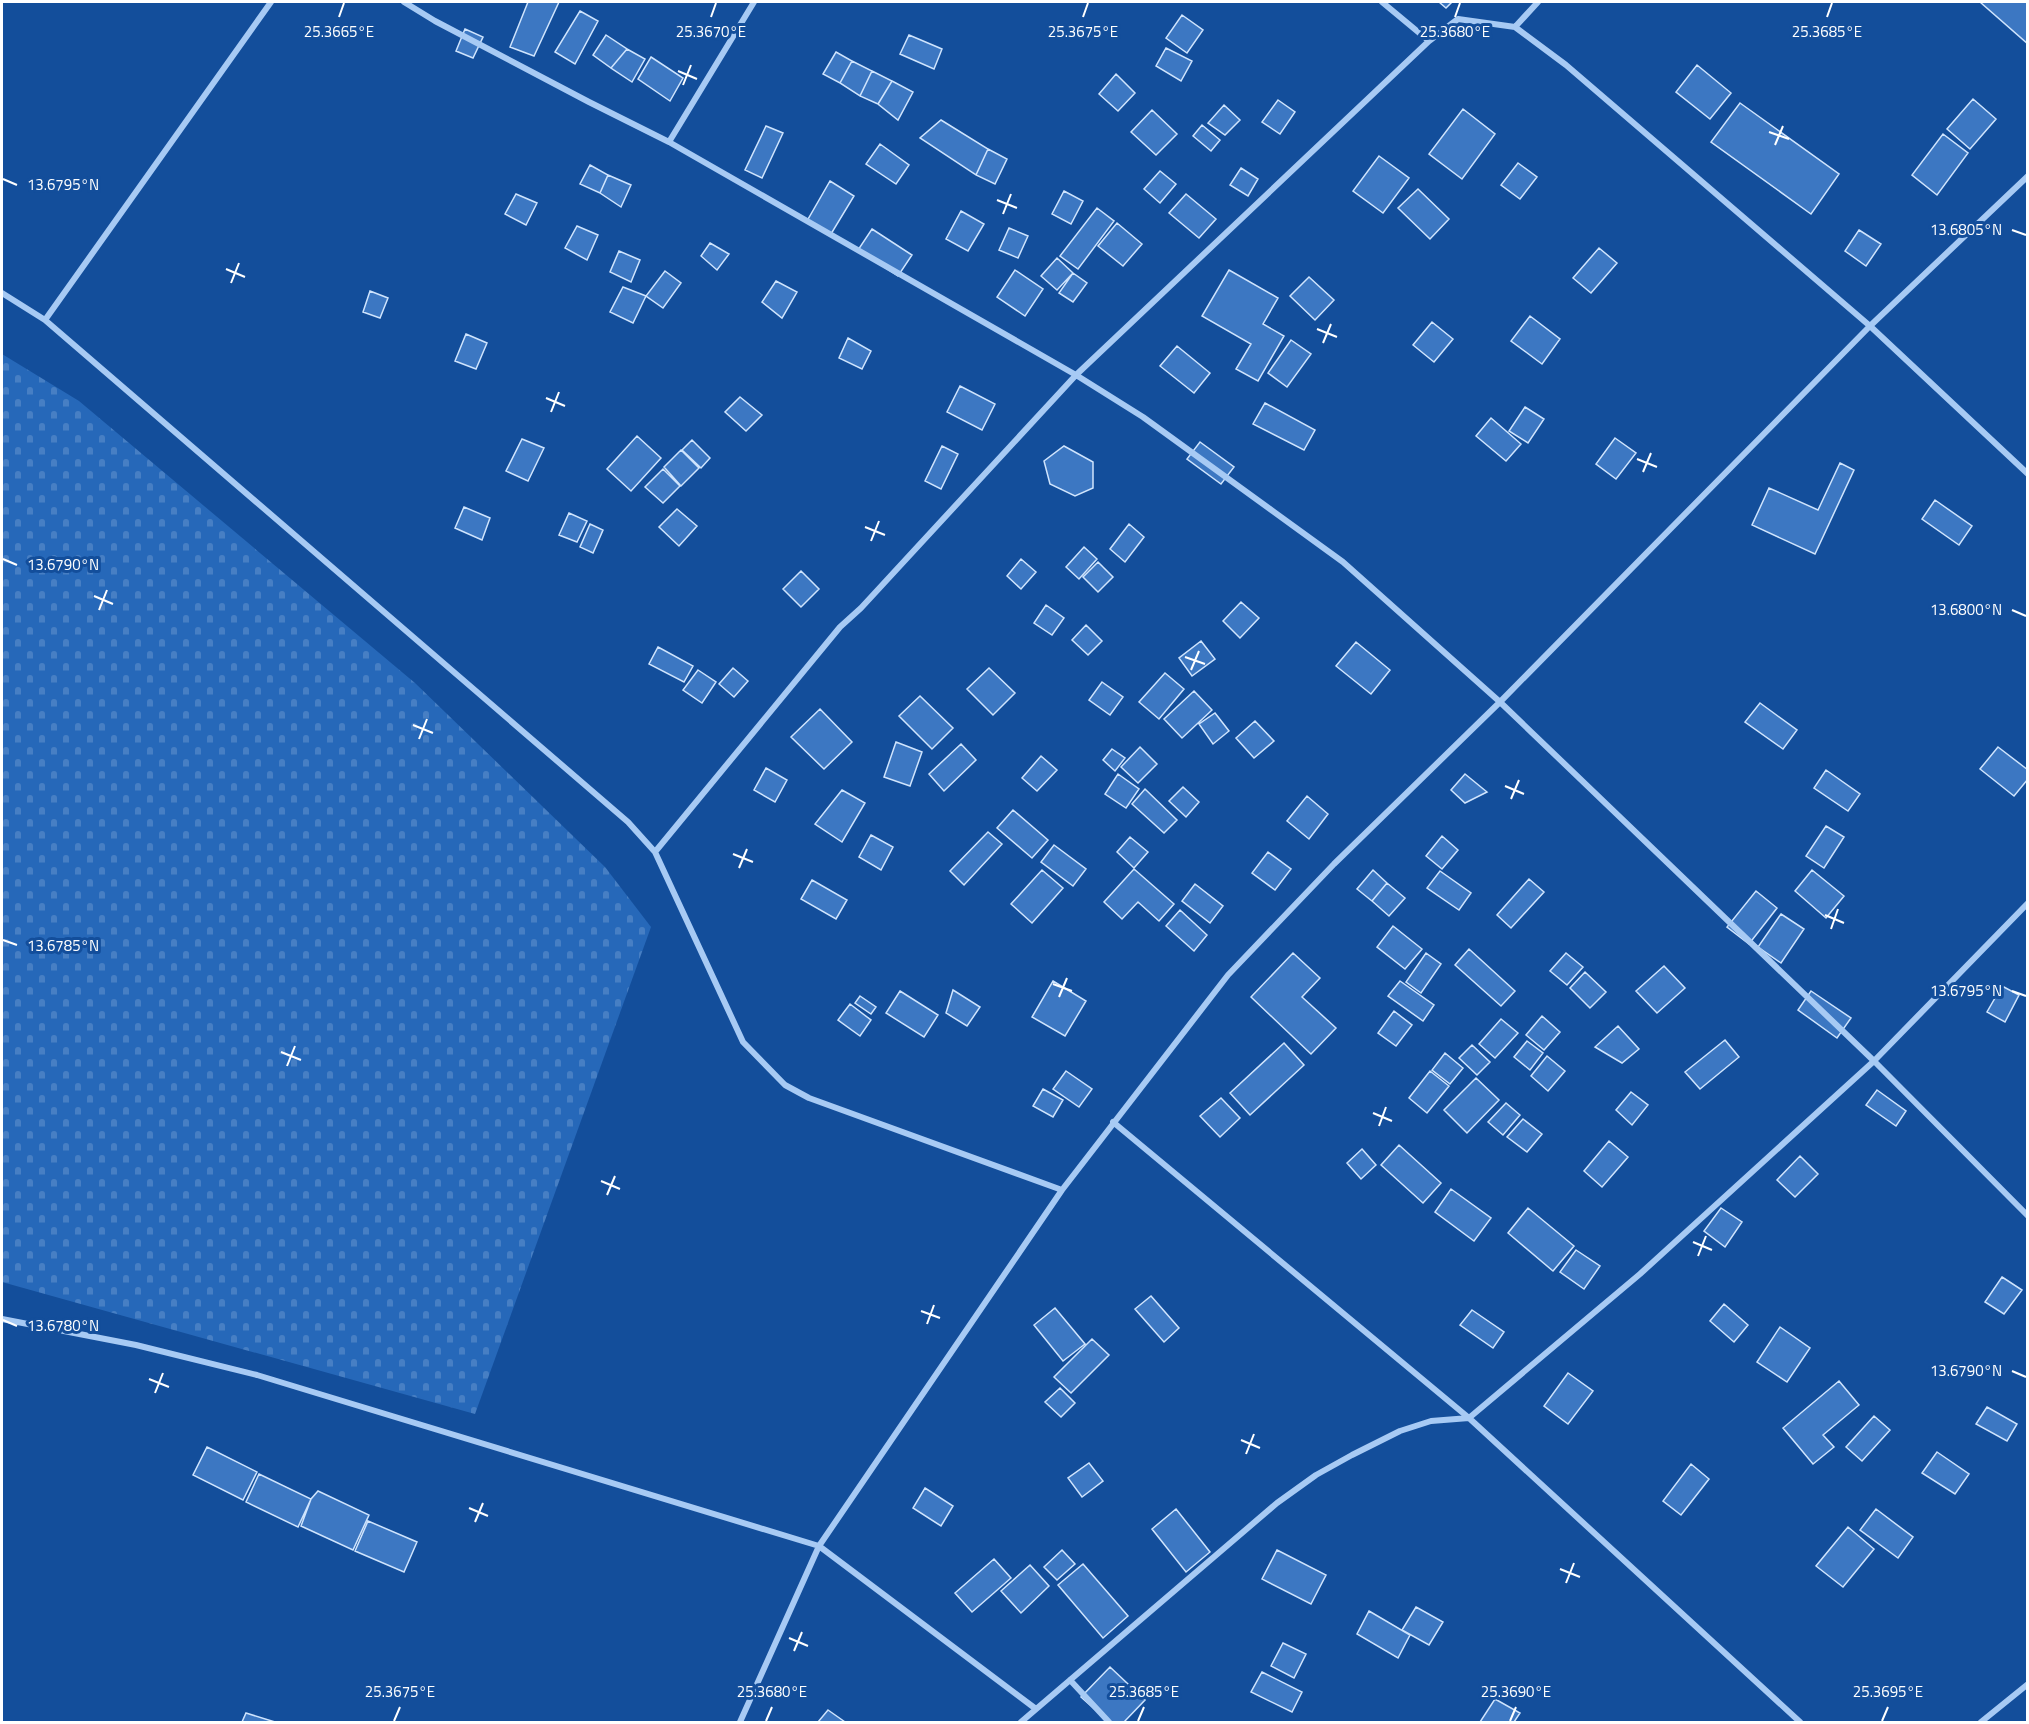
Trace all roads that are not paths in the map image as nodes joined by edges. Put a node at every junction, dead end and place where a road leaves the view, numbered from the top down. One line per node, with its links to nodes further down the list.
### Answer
1 (271, 2): 11 (street)
2 (404, 2): 8 (street)
3 (754, 2): 8 (street)
4 (1382, 2): 7 (street)
5 (1538, 2): 6 (street)
6 (1515, 27): 7 (street); 12 (street)
7 (1429, 41): 13 (street)
8 (669, 141): 13 (street)
9 (2028, 177): 12 (street)
10 (2, 293): 11 (street)
11 (45, 320): 16 (street)
12 (1870, 326): 14 (street); 15 (street)
13 (1076, 375): 15 (street); 16 (street)
14 (2028, 474)
15 (1500, 702): 18 (street); 19 (street)
16 (655, 852): 20 (street)
17 (2028, 903): 18 (street)
18 (1874, 1061): 21 (street); 23 (street)
19 (1113, 1122): 20 (street); 23 (street)
20 (1062, 1190): 24 (street)
21 (2028, 1216)
22 (2, 1319): 24 (street)
23 (1469, 1418): 25 (street); 31 (street)
24 (819, 1546): 27 (street); 28 (street)
25 (1070, 1680): 27 (street); 30 (street)
26 (2028, 1684): 32 (street)
27 (1036, 1709): 29 (street)
28 (740, 1722)
29 (1021, 1722)
30 (1109, 1722)
31 (1800, 1722)
32 (1981, 1722)

